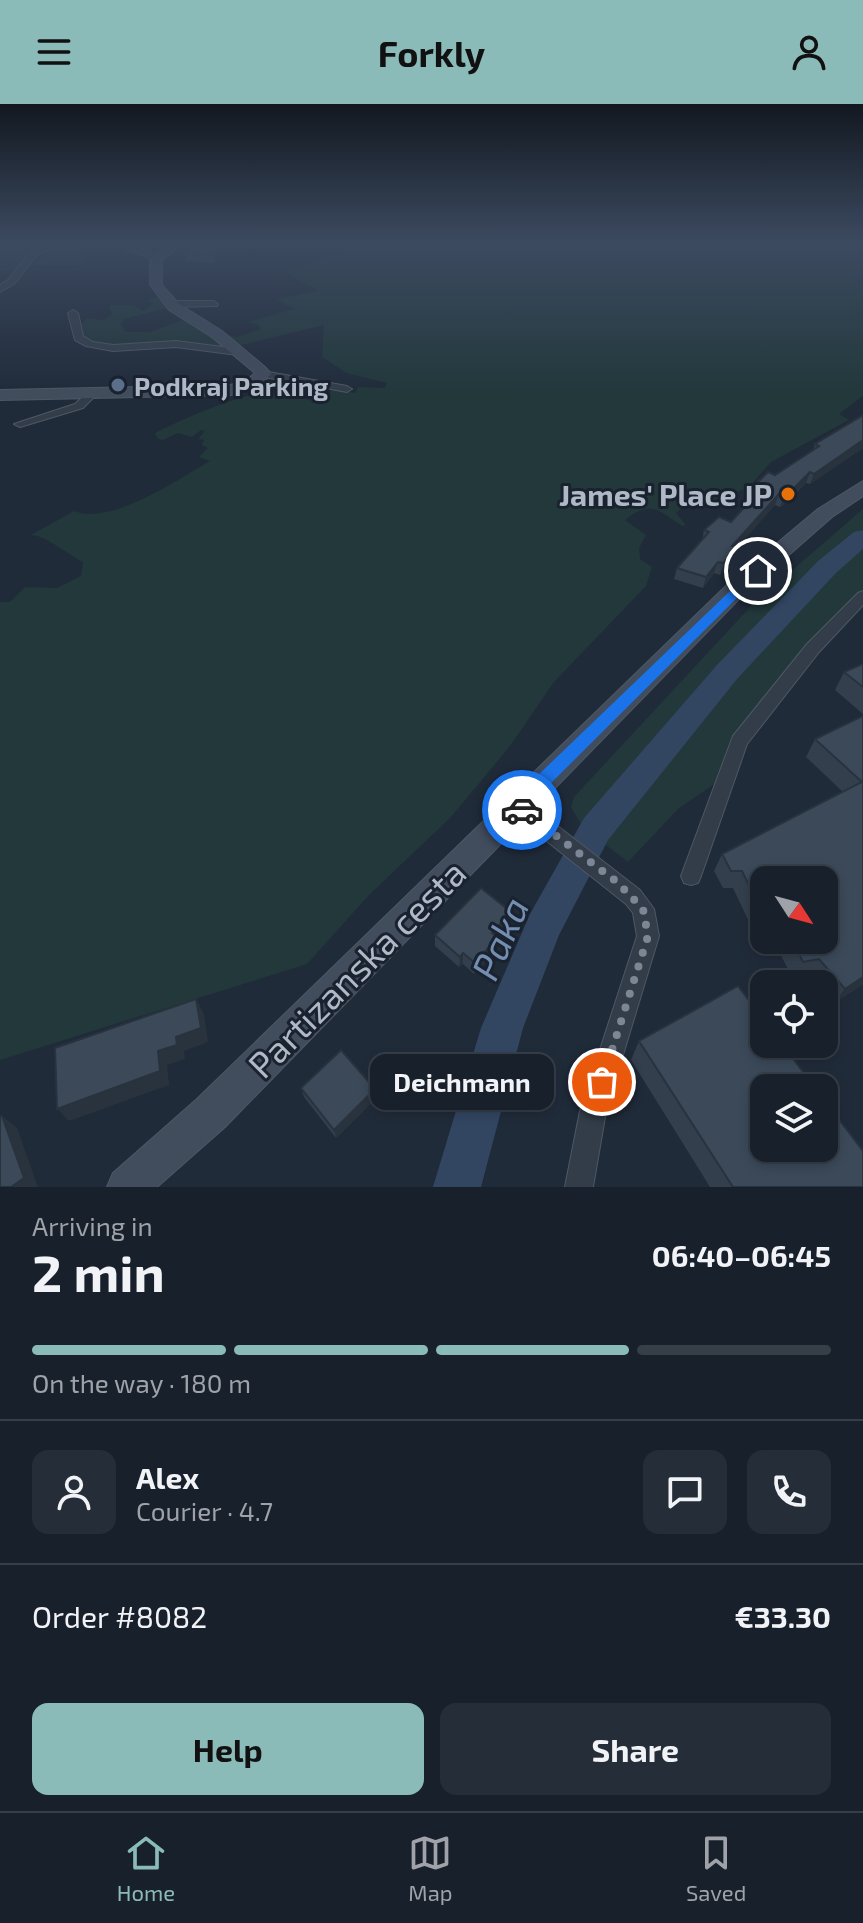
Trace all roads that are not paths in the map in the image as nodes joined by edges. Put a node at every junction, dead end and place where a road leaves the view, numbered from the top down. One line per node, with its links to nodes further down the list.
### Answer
1 (162, 293): 2 (main road)
2 (172, 304): 3 (street); 5 (main road)
3 (214, 304)
4 (73, 313): 5 (street)
5 (238, 352): 6 (main road)
6 (263, 374): 7 (street); 9 (main road)
7 (347, 389)
8 (0, 395): 9 (main road)
9 (91, 395): 10 (street)
10 (20, 424)
11 (863, 487): 13 (main road, Partizanska cesta)
12 (863, 596): 14 (street)
13 (517, 806): 15 (main road, Partizanska cesta); 16 (street)
14 (691, 876)
15 (127, 1187)
16 (579, 1187)

